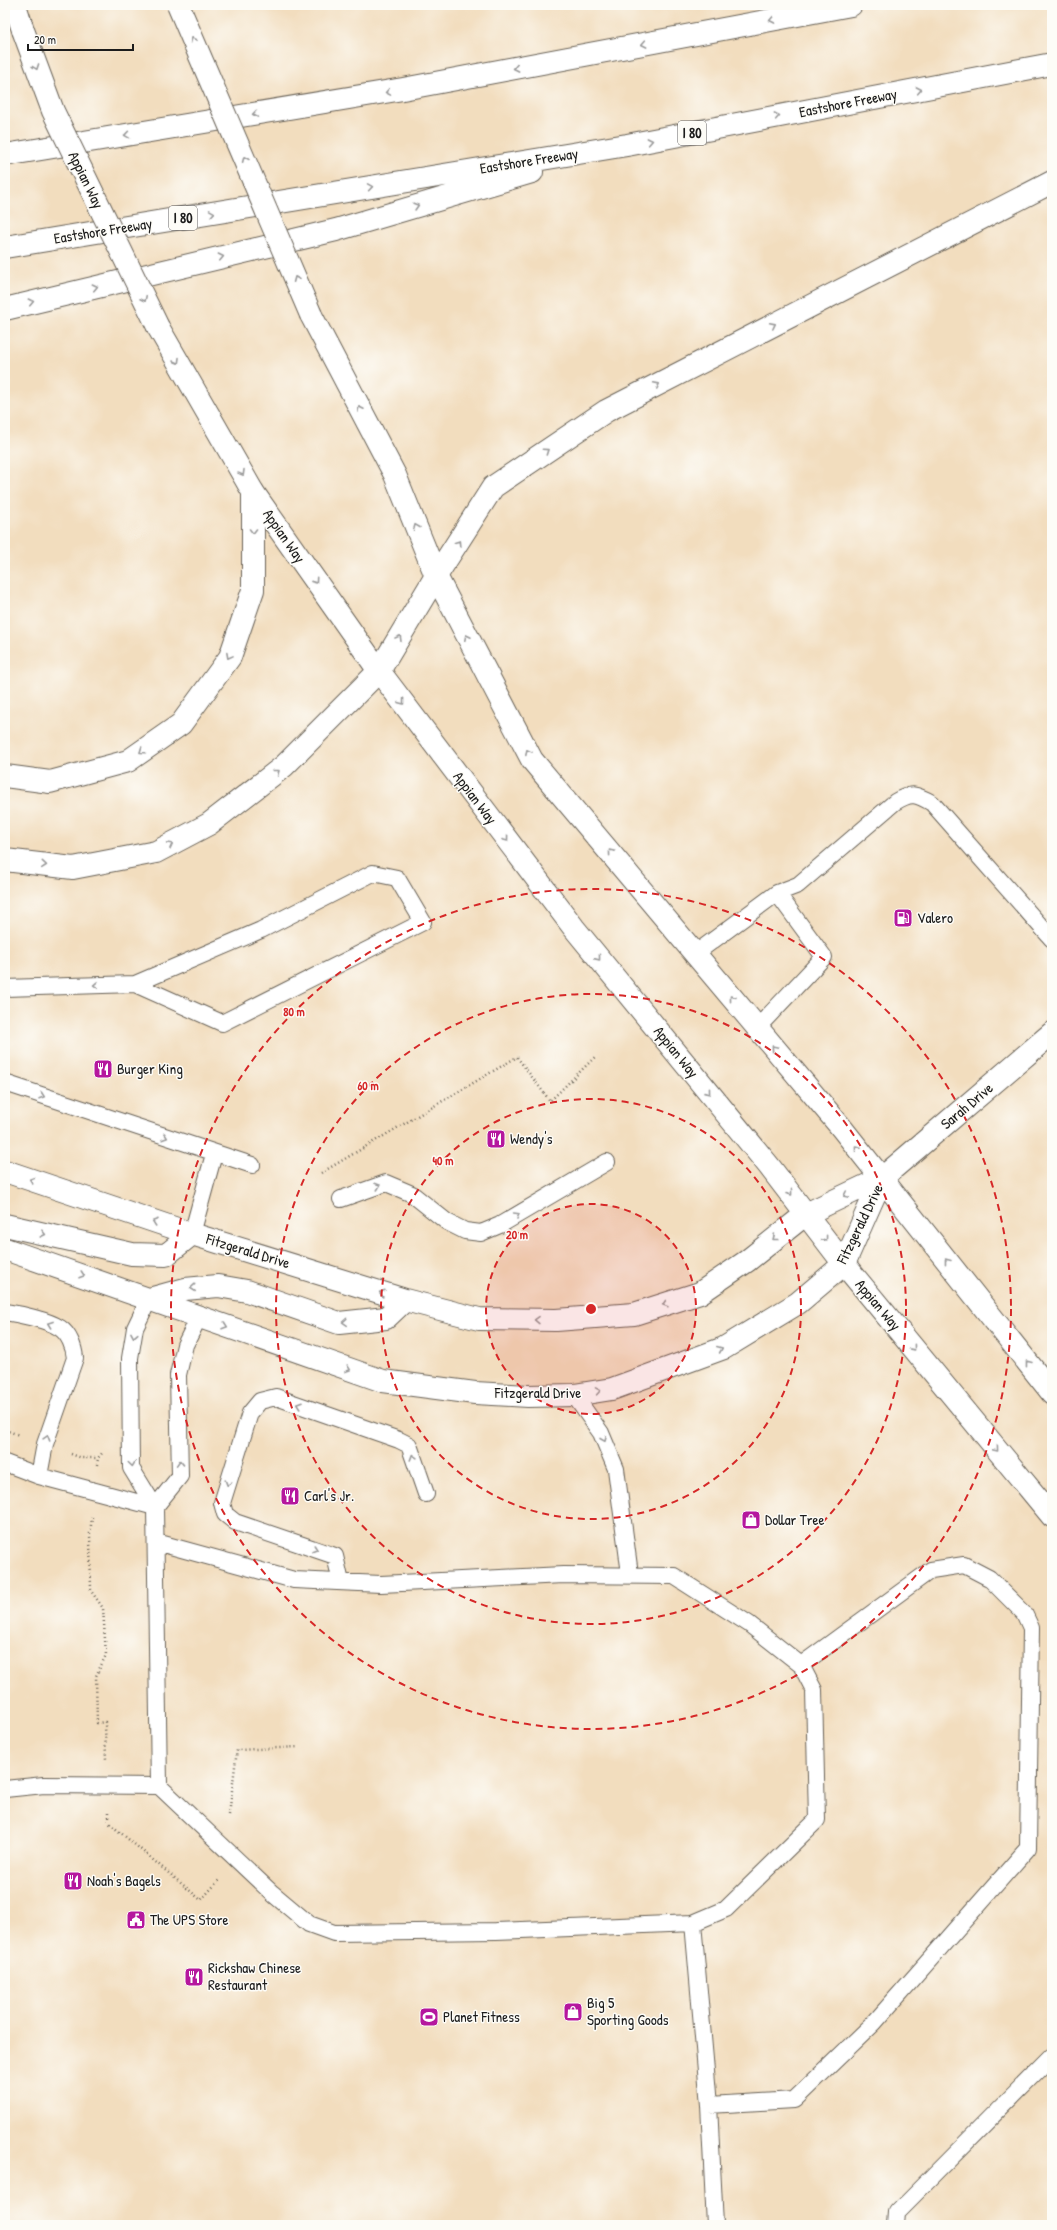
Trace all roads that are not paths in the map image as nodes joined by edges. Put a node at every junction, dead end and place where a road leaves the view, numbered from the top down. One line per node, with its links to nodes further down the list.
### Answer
1 (15, 5): 10 (main road, Appian Way, one-way to 10, bridge)
2 (178, 5): 11 (main road, one-way to 2, bridge)
3 (851, 5): 6 (main road, one-way to 6)
4 (1052, 64): 5 (main road, Eastshore Freeway / I 80, one-way to 4)
5 (627, 145): 8 (main road, Eastshore Freeway / I 80, one-way to 5); 9 (main road, one-way to 5)
6 (5, 155)
7 (1052, 182): 11 (main road, one-way to 7)
8 (5, 247)
9 (5, 308)
10 (253, 492): 12 (main road, Appian Way, one-way to 12); 13 (main road, one-way to 13)
11 (436, 576): 12 (main road, one-way to 11); 17 (main road, one-way to 11)
12 (379, 671): 14 (main road, one-way to 12); 29 (main road, Appian Way, one-way to 29)
13 (5, 776)
14 (5, 860)
15 (777, 893): 16 (lane); 17 (lane); 20 (lane)
16 (1052, 939)
17 (696, 953): 20 (main road, one-way to 17)
18 (135, 984): 18 (lane); 19 (lane, one-way to 19)
19 (5, 988)
20 (757, 1028): 27 (main road, one-way to 20)
21 (1052, 1033): 27 (main road, Sarah Drive)
22 (5, 1083): 23 (lane, one-way to 23)
23 (214, 1154): 25 (lane); 31 (lane)
24 (607, 1162): 28 (lane, one-way to 24)
25 (252, 1165)
26 (5, 1171): 31 (main road, Fitzgerald Drive, one-way to 26)
27 (882, 1178): 29 (main road, Fitzgerald Drive, one-way to 29); 33 (main road, Fitzgerald Drive); 38 (main road, one-way to 27)
28 (341, 1199)
29 (806, 1214): 33 (main road, Appian Way, one-way to 33); 35 (main road, Fitzgerald Drive, one-way to 35)
30 (5, 1225): 31 (main road, one-way to 31)
31 (192, 1234): 35 (main road, Fitzgerald Drive, one-way to 31)
32 (5, 1249): 34 (main road, Fitzgerald Drive, one-way to 34)
33 (844, 1264): 39 (main road, Fitzgerald Drive, one-way to 33); 44 (main road, Appian Way, one-way to 44)
34 (149, 1299): 35 (main road, one-way to 34); 37 (main road, Fitzgerald Drive); 43 (lane, one-way to 43)
35 (405, 1300)
36 (5, 1312): 41 (lane, one-way to 36)
37 (199, 1317): 39 (main road, Fitzgerald Drive, one-way to 39); 43 (lane, one-way to 37)
38 (1052, 1393)
39 (574, 1395): 46 (lane, one-way to 46)
40 (5, 1463): 41 (lane)
41 (39, 1476): 43 (lane)
42 (426, 1494): 47 (lane, one-way to 47)
43 (155, 1507): 45 (lane)
44 (1052, 1516)
45 (156, 1542): 47 (lane); 49 (lane)
46 (630, 1574): 47 (lane); 48 (lane)
47 (341, 1582)
48 (801, 1665): 51 (lane); 53 (lane)
49 (159, 1786): 50 (lane); 51 (lane)
50 (5, 1789)
51 (693, 1923): 53 (lane)
52 (1052, 2056): 55 (lane)
53 (709, 2104): 54 (lane)
54 (715, 2225)
55 (896, 2225)

